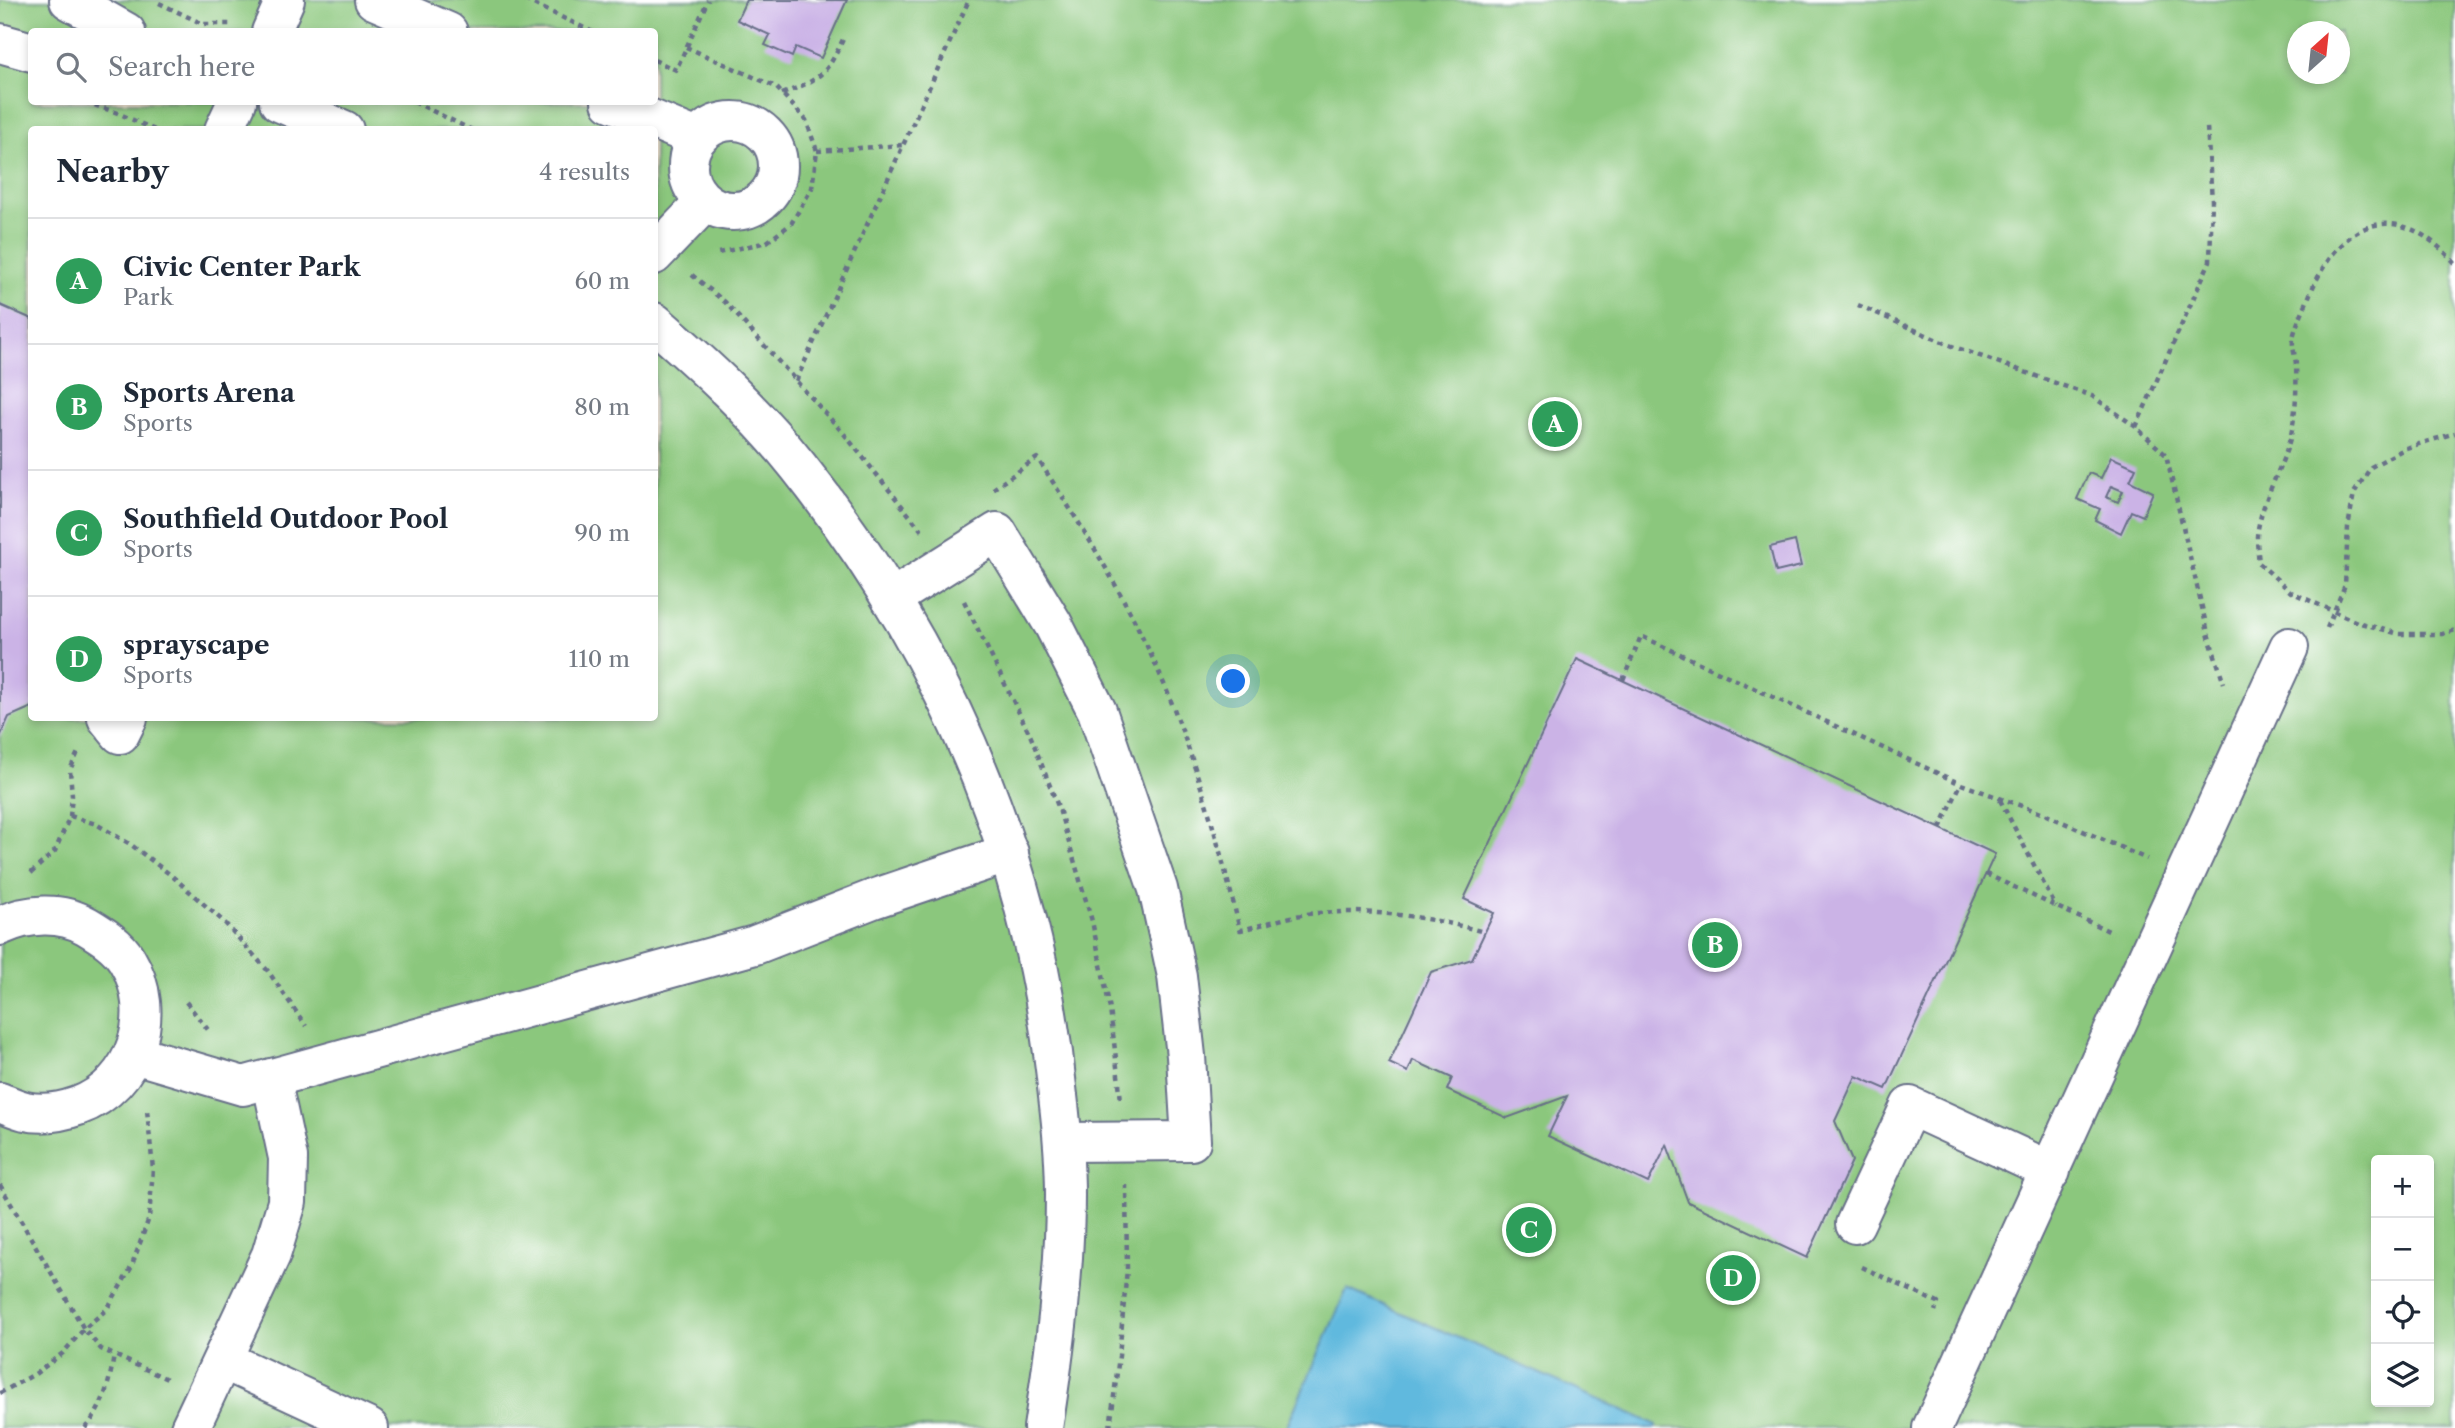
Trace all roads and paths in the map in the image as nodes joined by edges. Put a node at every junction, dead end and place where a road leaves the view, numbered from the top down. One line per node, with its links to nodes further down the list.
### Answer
1 (69, 0): 9 (street)
2 (152, 0): 8 (path)
3 (285, 0): 8 (street)
4 (374, 0): 10 (street)
5 (525, 0): 11 (path)
6 (708, 0): 14 (path)
7 (969, 0): 29 (path)
8 (254, 25)
9 (119, 28)
10 (439, 28)
11 (584, 28)
12 (844, 37): 17 (path)
13 (0, 43): 15 (street)
14 (687, 47): 16 (path); 17 (path)
15 (28, 51)
16 (658, 62)
17 (782, 94): 30 (path)
18 (94, 105): 23 (path)
19 (236, 105): 24 (street)
20 (286, 105): 25 (street)
21 (420, 105): 26 (path)
22 (618, 105): 28 (street)
23 (146, 126)
24 (226, 126)
25 (335, 126)
26 (464, 126)
27 (2207, 127): 40 (path)
28 (697, 138): 31 (street); 31 (street)
29 (903, 145): 30 (path); 39 (path)
30 (817, 151): 33 (path)
31 (705, 202): 32 (street)
32 (658, 252)
33 (711, 254)
34 (2455, 263): 44 (path)
35 (697, 267): 36 (path)
36 (690, 273)
37 (1858, 305): 40 (path)
38 (658, 326): 43 (street)
39 (796, 381)
40 (2136, 427): 48 (path)
41 (2455, 433): 44 (path)
42 (992, 489): 62 (path)
43 (891, 599): 56 (street); 71 (street)
44 (2333, 611): 45 (path); 46 (path)
45 (2455, 630)
46 (2289, 647): 48 (street)
47 (1623, 680): 52 (path)
48 (2258, 713): 58 (street)
49 (109, 721): 50 (street)
50 (126, 721)
51 (79, 749): 54 (path)
52 (1961, 784): 53 (path); 55 (path)
53 (1999, 799): 58 (path); 60 (path)
54 (70, 816): 59 (path); 65 (path)
55 (1940, 828)
56 (1009, 853): 68 (street); 71 (street)
57 (1986, 874): 60 (path)
58 (2186, 876): 63 (street)
59 (41, 878)
60 (2057, 908): 63 (path)
61 (0, 926): 67 (street)
62 (1485, 932)
63 (2152, 951): 72 (street)
64 (182, 997): 66 (path)
65 (299, 1032)
66 (211, 1033)
67 (134, 1054): 68 (street); 69 (street)
68 (271, 1079): 79 (street)
69 (0, 1102)
70 (138, 1114): 77 (path)
71 (1063, 1142): 84 (street)
72 (2051, 1171): 74 (street); 85 (street)
73 (0, 1185): 77 (path)
74 (1855, 1224)
75 (1859, 1265): 76 (path)
76 (1934, 1314)
77 (84, 1329): 78 (path); 80 (path)
78 (114, 1355): 81 (path); 82 (path)
79 (223, 1360): 81 (street); 83 (street)
80 (0, 1393)
81 (197, 1412)
82 (85, 1428)
83 (369, 1428)
84 (1043, 1428)
85 (1932, 1428)

